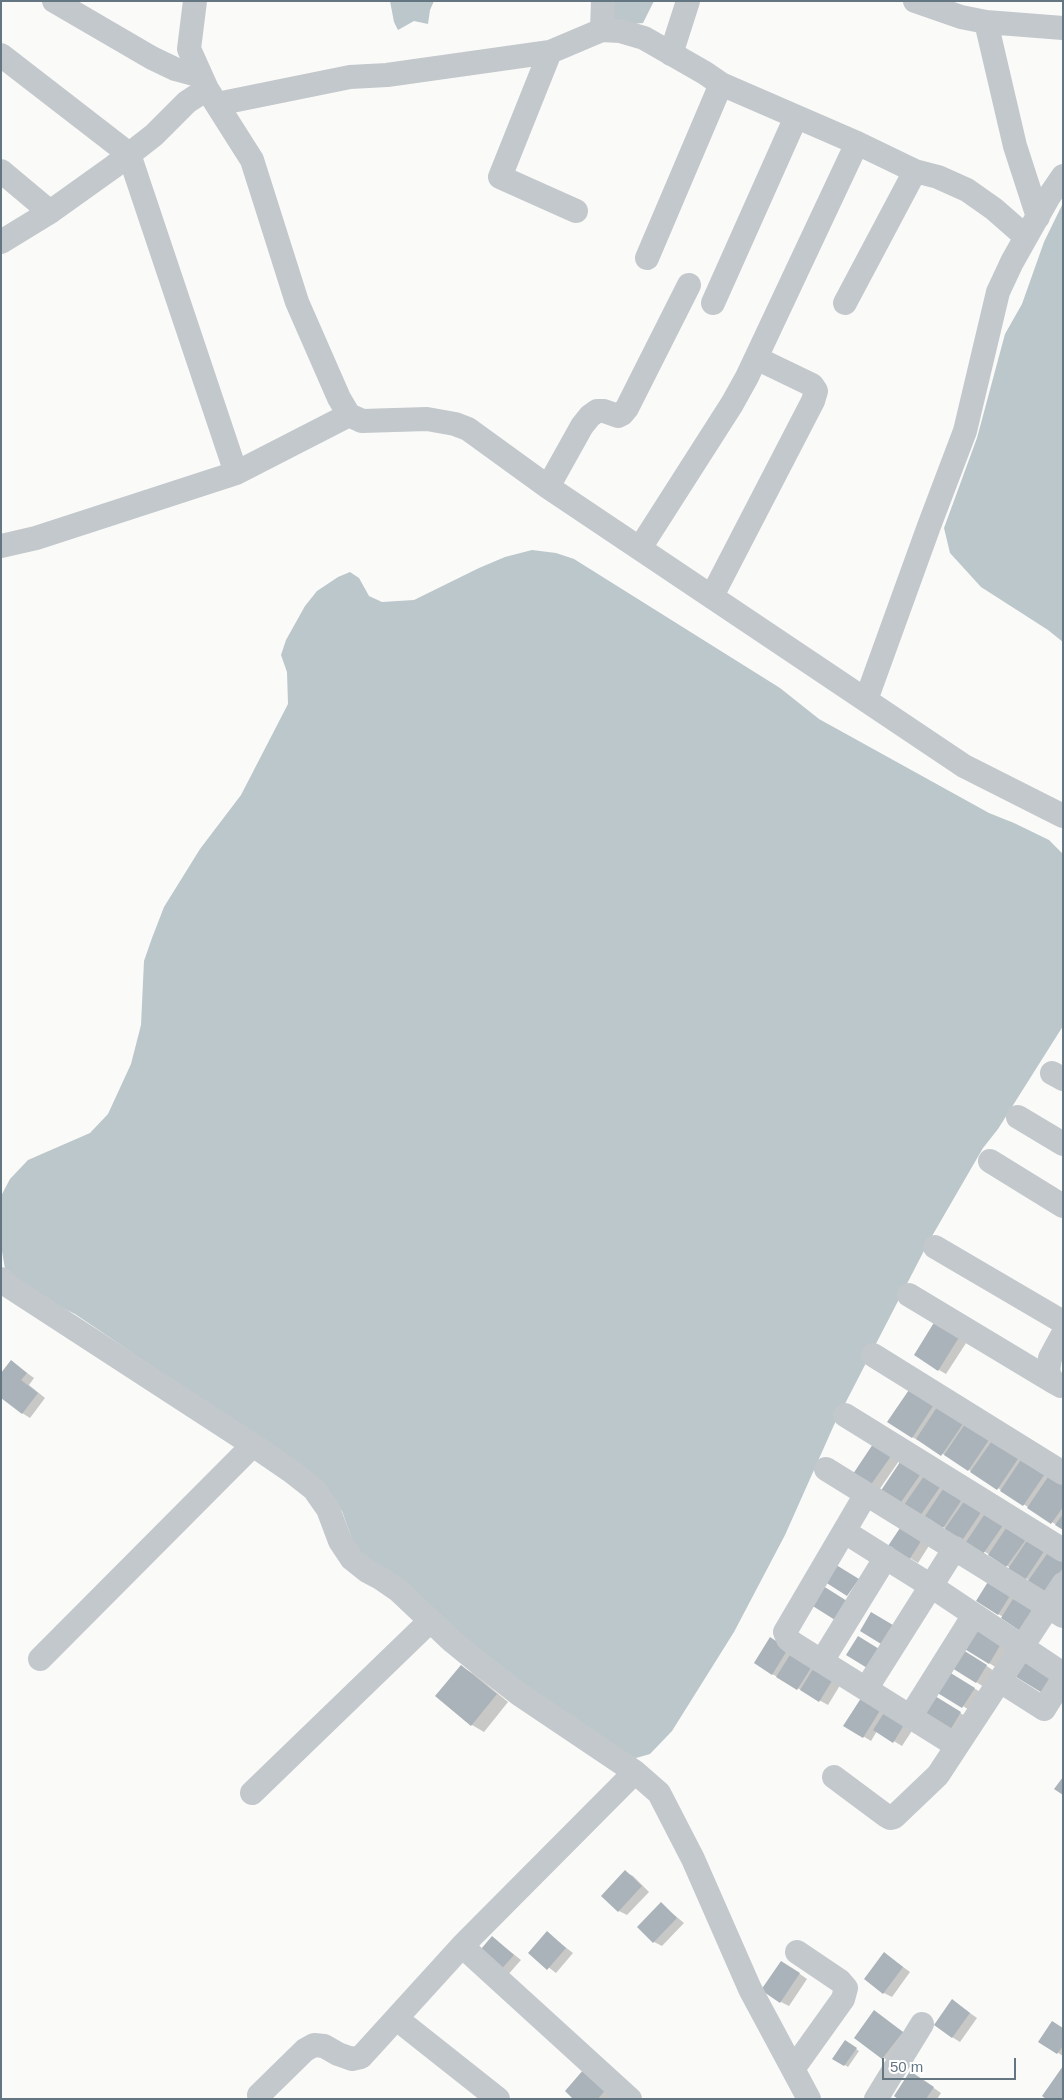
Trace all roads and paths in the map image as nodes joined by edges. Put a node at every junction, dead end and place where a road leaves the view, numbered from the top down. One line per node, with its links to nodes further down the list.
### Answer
1 (54, 1): 13 (street)
2 (195, 1): 13 (street)
3 (603, 1): 8 (street)
4 (688, 1): 10 (street)
5 (915, 1): 6 (street)
6 (986, 22): 7 (street); 22 (street)
7 (1063, 28)
8 (602, 30): 9 (street); 10 (street)
9 (550, 52): 13 (street); 20 (street)
10 (671, 54): 12 (street)
11 (1, 55): 16 (street)
12 (721, 84): 14 (street); 25 (street)
13 (208, 89): 16 (street); 30 (street)
14 (796, 117): 15 (street); 27 (street)
15 (857, 143): 18 (street); 29 (street)
16 (129, 154): 21 (street); 31 (street)
17 (1, 171): 21 (street)
18 (915, 171): 23 (street); 28 (street)
19 (1063, 176): 22 (street)
20 (576, 211)
21 (50, 212): 24 (street)
22 (1038, 216): 23 (street)
23 (1026, 237): 36 (street)
24 (1, 242)
25 (647, 258)
26 (688, 285): 32 (street)
27 (713, 302)
28 (845, 303)
29 (756, 358): 34 (street); 35 (street)
30 (349, 415): 31 (street); 32 (street)
31 (236, 473): 33 (street)
32 (548, 487): 34 (street)
33 (1, 546)
34 (640, 548): 35 (street)
35 (712, 596): 36 (street)
36 (866, 700): 37 (street)
37 (1063, 816)
38 (1018, 1116): 39 (street)
39 (1063, 1144)
40 (990, 1161): 41 (street)
41 (1063, 1206)
42 (935, 1247): 45 (street)
43 (1, 1279): 50 (street)
44 (909, 1295): 48 (street)
45 (1063, 1322)
46 (1063, 1334): 48 (street)
47 (873, 1355): 52 (street)
48 (1057, 1384)
49 (845, 1415): 56 (street)
50 (253, 1444): 62 (street); 64 (street)
51 (826, 1469): 53 (street)
52 (1063, 1473)
53 (866, 1494): 54 (street); 55 (street)
54 (845, 1532): 57 (street); 65 (street)
55 (955, 1548): 59 (street); 60 (street)
56 (1063, 1550)
57 (886, 1558): 59 (street); 65 (street)
58 (1063, 1584): 60 (street)
59 (931, 1586): 61 (street); 69 (street)
60 (1055, 1611): 63 (street)
61 (974, 1614): 63 (street); 70 (street)
62 (430, 1620): 72 (street); 74 (street)
63 (1022, 1646): 66 (street); 68 (street)
64 (40, 1659)
65 (822, 1661): 69 (street)
66 (1063, 1674)
67 (1063, 1679): 68 (street)
68 (1000, 1681): 71 (street)
69 (866, 1689): 70 (street)
70 (910, 1717): 71 (street)
71 (957, 1746): 73 (street)
72 (635, 1772): 75 (street); 79 (street)
73 (834, 1777)
74 (252, 1793)
75 (462, 1946): 77 (street); 82 (street)
76 (797, 1952): 79 (street)
77 (397, 2018): 80 (street); 81 (street)
78 (922, 2024): 84 (street)
79 (793, 2069): 83 (street)
80 (259, 2094)
81 (498, 2099)
82 (630, 2099)
83 (809, 2099)
84 (876, 2099)

